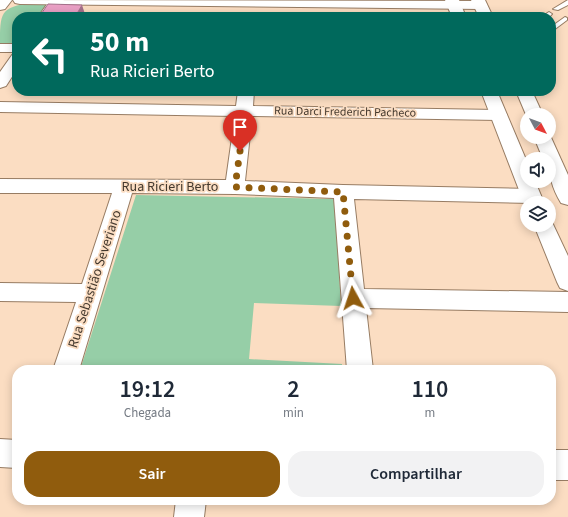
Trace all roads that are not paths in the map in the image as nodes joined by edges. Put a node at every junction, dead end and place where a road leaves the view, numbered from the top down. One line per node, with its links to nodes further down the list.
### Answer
1 (5, 0): 6 (street)
2 (20, 0): 3 (street)
3 (57, 0): 4 (street); 10 (street)
4 (258, 2): 7 (street); 11 (street)
5 (568, 2): 8 (lane)
6 (0, 6)
7 (455, 7): 9 (street)
8 (556, 9)
9 (484, 11)
10 (49, 12)
11 (256, 12)
12 (565, 19): 13 (lane)
13 (556, 26)
14 (0, 48): 15 (street)
15 (12, 48)
16 (12, 66): 17 (street)
17 (0, 84)
18 (245, 96): 23 (street)
19 (491, 96): 24 (street)
20 (526, 96): 22 (street)
21 (0, 107): 23 (street, Rua Darci Frederich Pacheco)
22 (531, 108)
23 (244, 110): 24 (street, Rua Darci Frederich Pacheco); 28 (street)
24 (498, 115): 30 (street)
25 (546, 144): 31 (street)
26 (0, 186): 27 (street, Rua Ricieri Berto)
27 (124, 187): 28 (street, Rua Ricieri Berto); 36 (street, Rua Sebastião Severiano)
28 (235, 187): 29 (street, Rua Ricieri Berto)
29 (343, 192): 32 (street, Rua Ricieri Berto); 37 (street)
30 (532, 196)
31 (568, 198)
32 (520, 199)
33 (547, 232): 34 (street)
34 (568, 282)
35 (0, 292): 36 (street)
36 (90, 293): 39 (street, Rua Sebastião Severiano)
37 (353, 298): 38 (street); 40 (street)
38 (568, 302)
39 (68, 365)
40 (360, 365)
41 (0, 453): 42 (street)
42 (12, 454)
43 (556, 465): 44 (street)
44 (568, 465)
45 (190, 505): 46 (street)
46 (189, 517)

